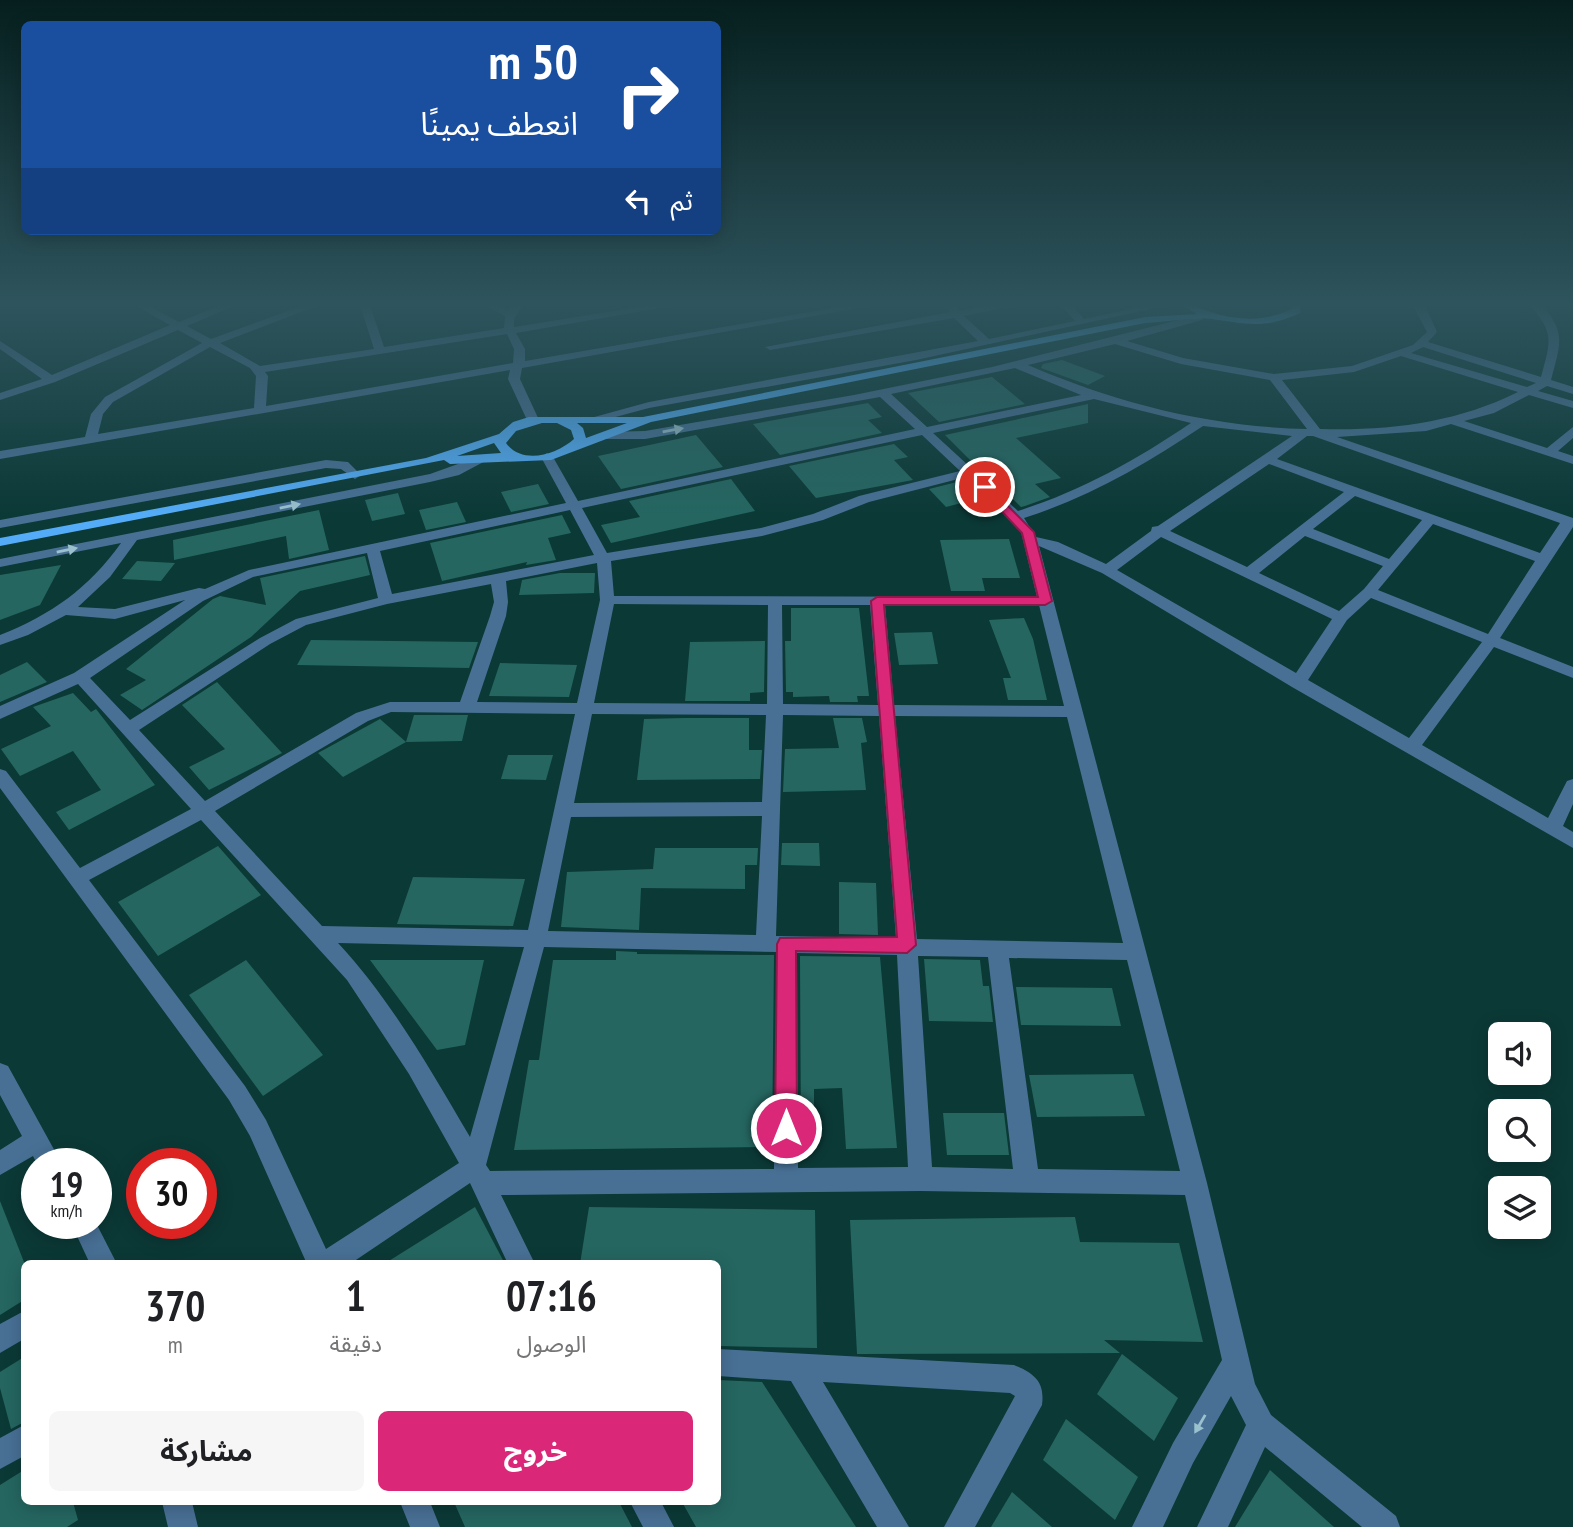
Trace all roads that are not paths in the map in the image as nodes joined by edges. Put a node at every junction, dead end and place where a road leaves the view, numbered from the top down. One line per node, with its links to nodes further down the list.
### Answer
1 (41, 373): 17 (street)
2 (66, 373): 17 (street)
3 (156, 373): 37 (street)
4 (259, 373): 25 (street)
5 (479, 373): 25 (street)
6 (515, 373): 28 (street)
7 (819, 373): 26 (street)
8 (877, 373): 27 (main road)
9 (971, 373): 20 (street)
10 (1037, 373): 22 (street)
11 (1257, 373): 16 (street)
12 (1305, 373): 16 (street)
13 (1467, 373): 21 (street)
14 (1515, 373): 18 (street)
15 (1549, 373): 18 (street)
16 (1274, 376): 34 (street)
17 (51, 380): 23 (street)
18 (1545, 383): 19 (street); 21 (street)
19 (1573, 391)
20 (883, 392): 33 (street); 35 (street, one-way to 20)
21 (1531, 393): 24 (street); 30 (street)
22 (1091, 396): 31 (street); 33 (street)
23 (0, 397)
24 (1573, 405)
25 (260, 410): 37 (street)
26 (593, 419): 27 (main road); 29 (main road)
27 (648, 419): 35 (main road)
28 (533, 420): 29 (main road); 36 (main road)
29 (559, 420): 38 (main road)
30 (1452, 421): 34 (street); 39 (street)
31 (1201, 422): 34 (street); 51 (street)
32 (1573, 431): 39 (street)
33 (926, 432): 47 (street); 50 (street)
34 (1310, 434): 44 (street); 53 (street)
35 (605, 436): 38 (main road)
36 (501, 437): 41 (main road); 46 (main road)
37 (91, 439): 40 (street)
38 (575, 446): 42 (main road)
39 (1550, 452): 45 (street)
40 (0, 455)
41 (516, 456): 42 (main road); 43 (main road)
42 (547, 457): 50 (street)
43 (483, 459): 46 (main road); 57 (street, one-way to 43)
44 (1269, 460): 49 (street); 55 (street)
45 (1573, 460)
46 (429, 461): 48 (main road)
47 (969, 472): 51 (street); 61 (street)
48 (355, 475): 54 (street); 59 (main road)
49 (1353, 491): 52 (street); 56 (street)
50 (574, 506): 60 (street); 61 (street)
51 (1016, 516): 58 (street)
52 (1430, 519): 62 (street); 64 (street)
53 (1571, 522): 62 (street)
54 (0, 523)
55 (1157, 530): 65 (street); 66 (street)
56 (1303, 530): 64 (street); 66 (street)
57 (132, 537): 63 (street, one-way to 57); 75 (street)
58 (1031, 540): 65 (street); 74 (street)
59 (0, 542)
60 (372, 547): 68 (street); 71 (street)
61 (603, 558): 67 (street); 72 (street)
62 (1543, 559): 80 (street)
63 (0, 563)
64 (1392, 565): 69 (street)
65 (1107, 570): 83 (street)
66 (1249, 572): 77 (street)
67 (498, 578): 71 (street); 84 (street)
68 (216, 588): 76 (street); 79 (street)
69 (1369, 592): 77 (street); 80 (street)
70 (775, 599): 72 (street); 73 (street); 86 (street)
71 (386, 600): 90 (street)
72 (607, 600): 85 (street)
73 (877, 601): 74 (street); 87 (street)
74 (1045, 601): 88 (street)
75 (67, 611): 76 (street); 78 (street)
76 (115, 614): 79 (street)
77 (1341, 617): 83 (street)
78 (0, 640)
79 (133, 642): 82 (street)
80 (1490, 642): 81 (street); 91 (street)
81 (1573, 673)
82 (80, 677): 89 (street); 90 (street)
83 (1298, 683): 91 (street)
84 (467, 707): 85 (street); 95 (street)
85 (587, 708): 86 (street); 96 (street)
86 (775, 709): 87 (street); 94 (street)
87 (885, 709): 88 (street); 103 (street)
88 (1076, 712): 105 (street)
89 (0, 713)
90 (130, 728): 95 (street)
91 (1411, 747): 97 (street)
92 (0, 775): 99 (street)
93 (1573, 785): 97 (street)
94 (771, 809): 96 (street); 102 (street)
95 (203, 810): 99 (street); 100 (street)
96 (565, 810): 101 (street)
97 (1552, 829): 98 (street)
98 (1573, 841)
99 (77, 878): 117 (street)
100 (315, 934): 101 (street); 110 (street)
101 (536, 940): 102 (street); 110 (street)
102 (776, 943): 103 (street); 111 (street)
103 (907, 945): 104 (street); 112 (street)
104 (998, 948): 105 (street); 113 (street)
105 (1137, 952): 114 (street)
106 (0, 1073): 107 (street)
107 (37, 1140): 108 (street); 109 (street)
108 (41, 1148)
109 (0, 1164)
110 (478, 1175): 111 (street); 118 (street); 119 (street)
111 (786, 1180): 112 (street)
112 (921, 1180): 113 (street)
113 (1027, 1181): 114 (street)
114 (1195, 1183): 123 (street)
115 (91, 1239): 116 (street)
116 (102, 1260)
117 (318, 1260)
118 (334, 1260)
119 (520, 1260)
120 (21, 1326): 121 (street)
121 (0, 1340)
122 (721, 1363): 124 (street)
123 (1234, 1366): 125 (street); 136 (street, one-way to 136)
124 (798, 1367): 134 (street); 135 (street)
125 (1261, 1425): 137 (street); 138 (street)
126 (21, 1441): 127 (street)
127 (0, 1455)
128 (178, 1505): 131 (street)
129 (416, 1505): 132 (street)
130 (647, 1505): 133 (street)
131 (183, 1527)
132 (425, 1527)
133 (659, 1527)
134 (894, 1527)
135 (959, 1527)
136 (1147, 1527)
137 (1212, 1527)
138 (1385, 1527)

